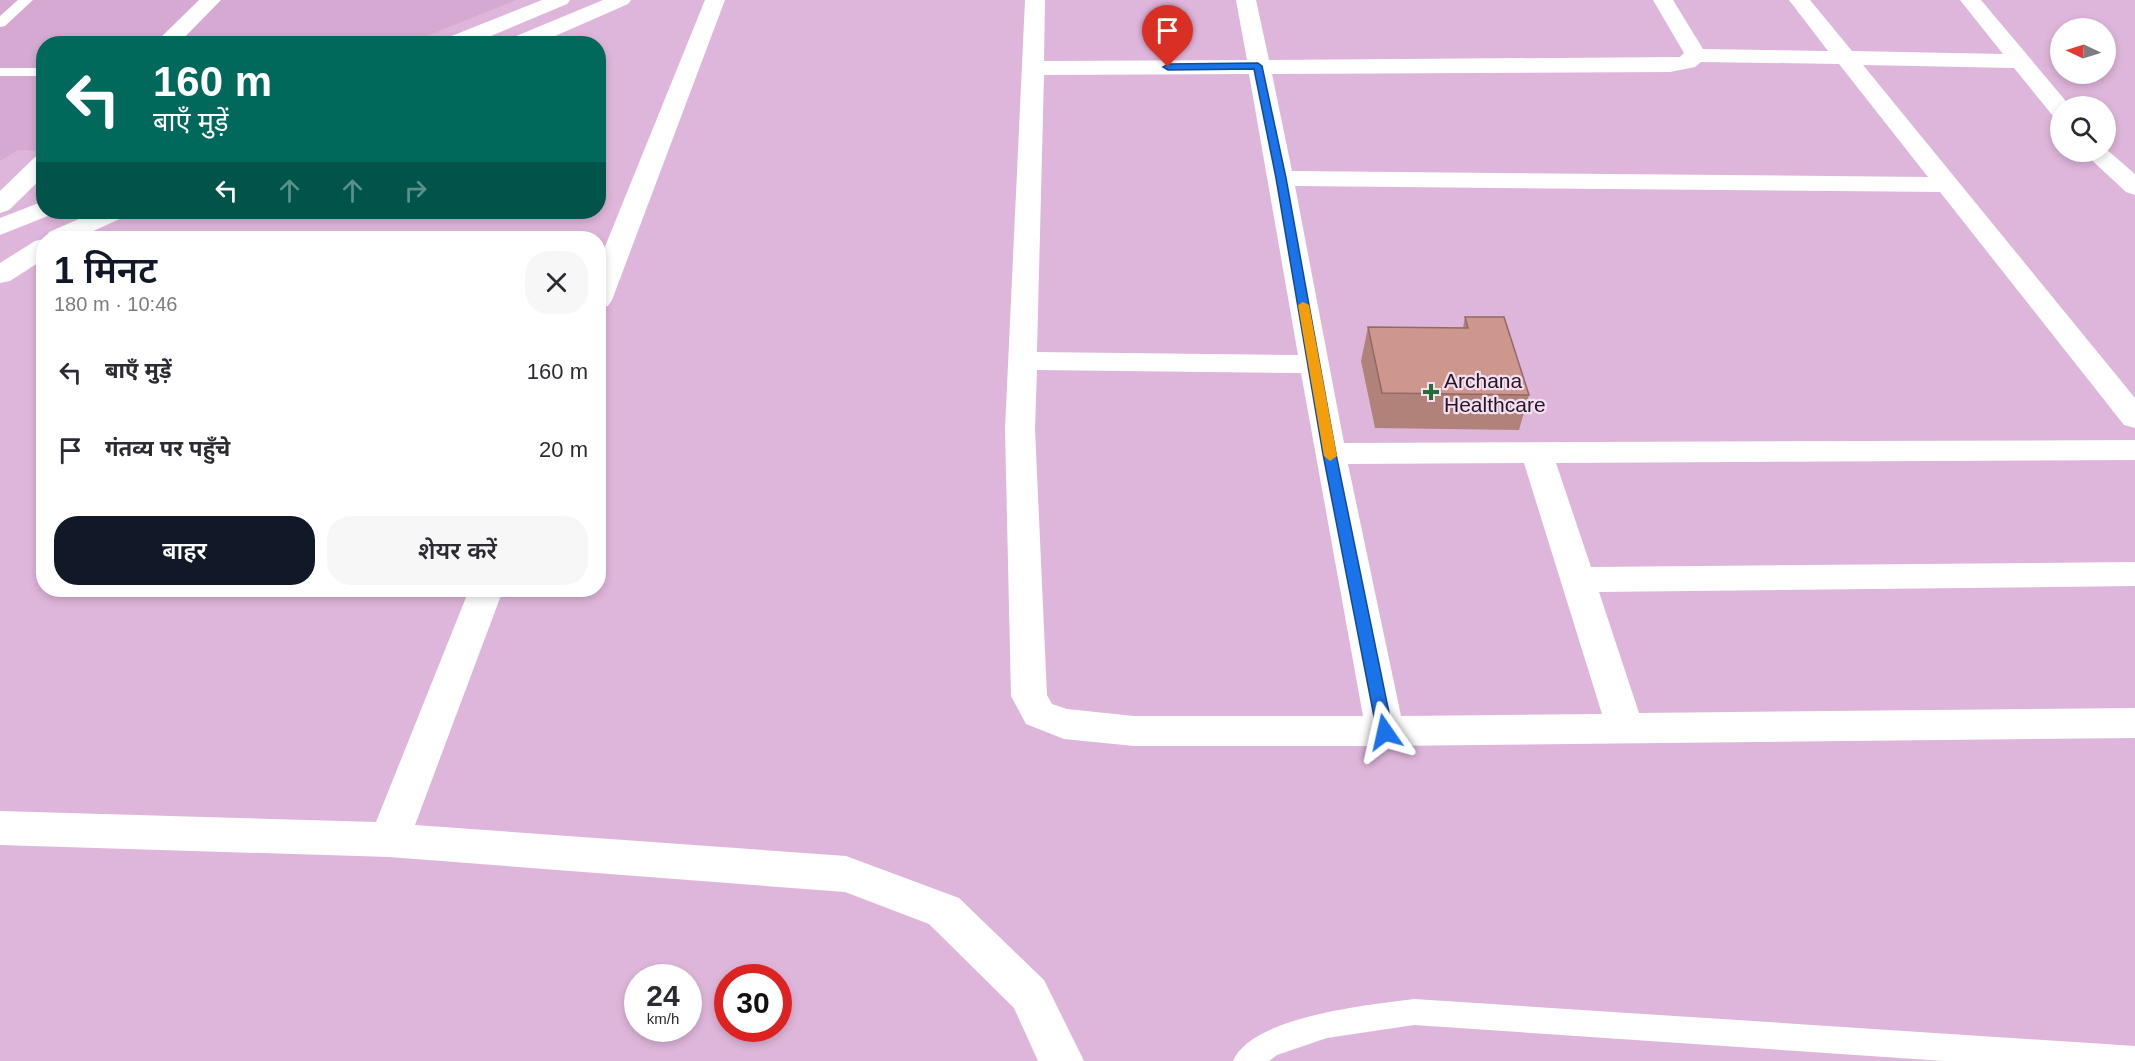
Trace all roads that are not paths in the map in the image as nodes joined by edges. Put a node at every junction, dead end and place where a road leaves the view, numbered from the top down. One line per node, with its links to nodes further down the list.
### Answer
1 (212, 0): 13 (street)
2 (560, 0): 14 (street)
3 (621, 0): 15 (street)
4 (715, 0): 38 (street)
5 (1035, 0): 20 (street)
6 (1246, 0): 19 (street)
7 (1664, 0): 16 (street)
8 (1799, 0): 17 (street)
9 (1970, 0): 18 (street)
10 (21, 4): 11 (lane); 12 (lane)
11 (0, 8)
12 (0, 23)
13 (174, 36)
14 (472, 36)
15 (536, 36)
16 (1696, 55): 17 (street); 19 (street)
17 (1846, 59): 18 (street); 27 (street)
18 (2020, 61): 23 (street)
19 (1258, 66): 20 (street); 26 (street)
20 (1033, 68): 39 (street)
21 (0, 72): 22 (lane)
22 (36, 72)
23 (2050, 98)
24 (2106, 162): 28 (street)
25 (36, 170): 29 (street)
26 (1281, 178): 27 (street); 40 (street)
27 (1948, 185): 41 (street)
28 (2135, 187)
29 (0, 205)
30 (36, 213): 32 (street)
31 (101, 219): 33 (street)
32 (0, 227)
33 (76, 231)
34 (0, 237): 35 (street)
35 (36, 243)
36 (36, 252): 37 (street)
37 (0, 275)
38 (606, 279)
39 (1022, 361): 40 (street); 50 (street)
40 (1314, 364): 43 (street)
41 (2135, 418)
42 (2135, 450): 44 (street)
43 (1330, 454): 44 (street); 50 (street)
44 (1537, 454): 46 (street)
45 (2135, 574): 46 (street)
46 (1578, 580): 49 (street)
47 (483, 597): 52 (street)
48 (2135, 723): 49 (street)
49 (1626, 729): 50 (street)
50 (1385, 732)
51 (0, 828): 52 (street)
52 (389, 840): 55 (street)
53 (2075, 1059): 54 (lane); 56 (lane)
54 (2135, 1060)
55 (1061, 1061)
56 (1247, 1061)

